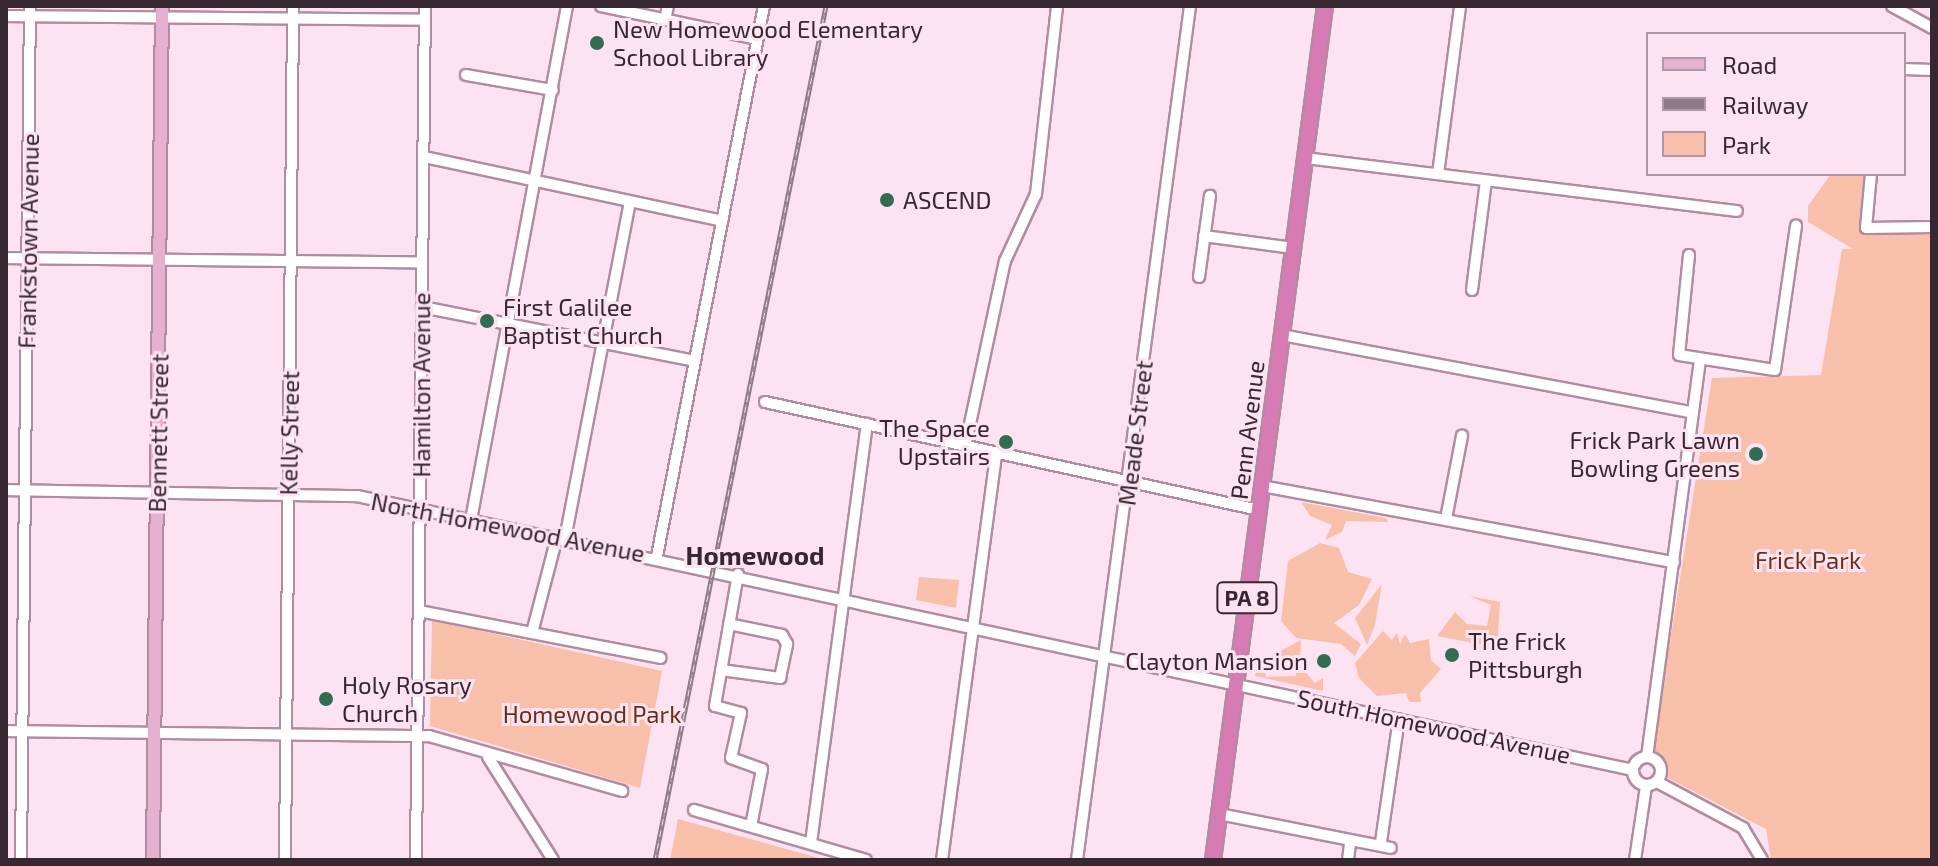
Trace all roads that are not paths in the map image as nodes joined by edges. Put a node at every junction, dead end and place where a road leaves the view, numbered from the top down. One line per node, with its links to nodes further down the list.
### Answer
1 (293, 6): 15 (street, Kelly Street)
2 (425, 6): 16 (street, Hamilton Avenue)
3 (567, 6): 23 (street)
4 (601, 6): 17 (street)
5 (668, 6): 17 (street)
6 (764, 6): 19 (street)
7 (1057, 6): 56 (street)
8 (1190, 6): 58 (street, Meade Street)
9 (1325, 6): 25 (highway, Penn Avenue / PA 8)
10 (1460, 6): 26 (street)
11 (1892, 6): 18 (street)
12 (30, 11): 13 (street); 14 (street); 40 (street, Frankstown Avenue)
13 (162, 12): 15 (street); 41 (main road, Bennett Street)
14 (6, 16)
15 (293, 19): 16 (street); 42 (street, Kelly Street)
16 (425, 20): 24 (street, Hamilton Avenue)
17 (665, 20): 19 (street)
18 (1932, 28)
19 (757, 39): 33 (street)
20 (1906, 69): 21 (street)
21 (1932, 70)
22 (466, 75): 23 (street)
23 (553, 90): 28 (street)
24 (424, 157): 28 (street); 43 (street, Hamilton Avenue)
25 (1305, 158): 26 (street); 37 (highway, Penn Avenue / PA 8)
26 (1438, 174): 29 (street)
27 (1871, 176): 35 (street)
28 (537, 181): 31 (street); 47 (street)
29 (1486, 181): 32 (street); 45 (street)
30 (1210, 196): 36 (street)
31 (630, 202): 33 (street); 49 (street)
32 (1737, 211)
33 (722, 221): 50 (street)
34 (1796, 226): 51 (street)
35 (1932, 227)
36 (1204, 236): 37 (street); 44 (street)
37 (1293, 248): 48 (highway, Penn Avenue / PA 8)
38 (1689, 255): 51 (street)
39 (6, 258): 40 (street)
40 (28, 258): 41 (street); 61 (street, Frankstown Avenue)
41 (159, 259): 42 (street); 62 (main road, Bennett Street)
42 (291, 261): 43 (street); 63 (street, Kelly Street)
43 (422, 262): 46 (street, Hamilton Avenue)
44 (1199, 277)
45 (1472, 290)
46 (422, 307): 47 (street); 64 (street, Hamilton Avenue)
47 (509, 324): 49 (street); 67 (street)
48 (1282, 335): 53 (street); 59 (highway, Penn Avenue / PA 8)
49 (602, 343): 50 (street); 68 (street)
50 (695, 361): 69 (street)
51 (1700, 361): 53 (street)
52 (765, 402): 54 (street)
53 (1693, 413): 70 (street)
54 (867, 424): 56 (street); 72 (street)
55 (1462, 436): 66 (street)
56 (965, 447): 57 (street)
57 (996, 453): 58 (street); 75 (street)
58 (1128, 481): 65 (street); 77 (street, Meade Street)
59 (1262, 486): 65 (highway, Penn Avenue / PA 8); 66 (street)
60 (6, 490): 61 (street, North Homewood Avenue)
61 (25, 491): 62 (street, North Homewood Avenue); 83 (street, Frankstown Avenue)
62 (157, 491): 63 (street, North Homewood Avenue); 84 (main road, Bennett Street)
63 (289, 493): 64 (street, North Homewood Avenue); 85 (street, Kelly Street)
64 (420, 510): 67 (street, North Homewood Avenue); 73 (street, Hamilton Avenue)
65 (1259, 510): 80 (highway, Penn Avenue / PA 8)
66 (1446, 519): 70 (street)
67 (471, 520): 68 (street, North Homewood Avenue)
68 (561, 538): 69 (street, North Homewood Avenue); 76 (street)
69 (657, 556): 71 (street, North Homewood Avenue)
70 (1674, 562): 88 (street)
71 (738, 574): 72 (street, North Homewood Avenue); 74 (street)
72 (843, 597): 75 (street, North Homewood Avenue); 96 (street)
73 (419, 611): 76 (street); 86 (street, Hamilton Avenue)
74 (729, 624): 79 (street); 79 (street)
75 (974, 626): 77 (street, North Homewood Avenue); 105 (street)
76 (532, 633): 78 (street)
77 (1105, 655): 80 (street, North Homewood Avenue); 106 (street, Meade Street)
78 (660, 658)
79 (721, 670): 94 (street)
80 (1236, 683): 81 (street, South Homewood Avenue); 93 (highway, Penn Avenue / PA 8)
81 (1399, 719): 89 (street, South Homewood Avenue); 95 (street)
82 (6, 731): 83 (street)
83 (23, 731): 84 (street); 99 (street, Frankstown Avenue)
84 (155, 733): 85 (street); 100 (main road, Bennett Street)
85 (286, 733): 86 (street); 101 (street, Kelly Street)
86 (418, 735): 87 (street); 102 (street, Hamilton Avenue)
87 (488, 757): 91 (street); 103 (street)
88 (1647, 757): 89 (street); 90 (street)
89 (1633, 770): 90 (street)
90 (1651, 784): 109 (street); 110 (street)
91 (622, 791)
92 (694, 810): 94 (street)
93 (1219, 814): 97 (street); 107 (highway, Penn Avenue / PA 8)
94 (751, 826): 96 (street)
95 (1381, 842)
96 (811, 843): 104 (street)
97 (1350, 843): 98 (street); 108 (street)
98 (1391, 848)
99 (21, 860)
100 (153, 860)
101 (285, 860)
102 (416, 860)
103 (553, 860)
104 (866, 860)
105 (942, 860)
106 (1077, 860)
107 (1213, 860)
108 (1348, 860)
109 (1635, 860)
110 (1762, 860)

